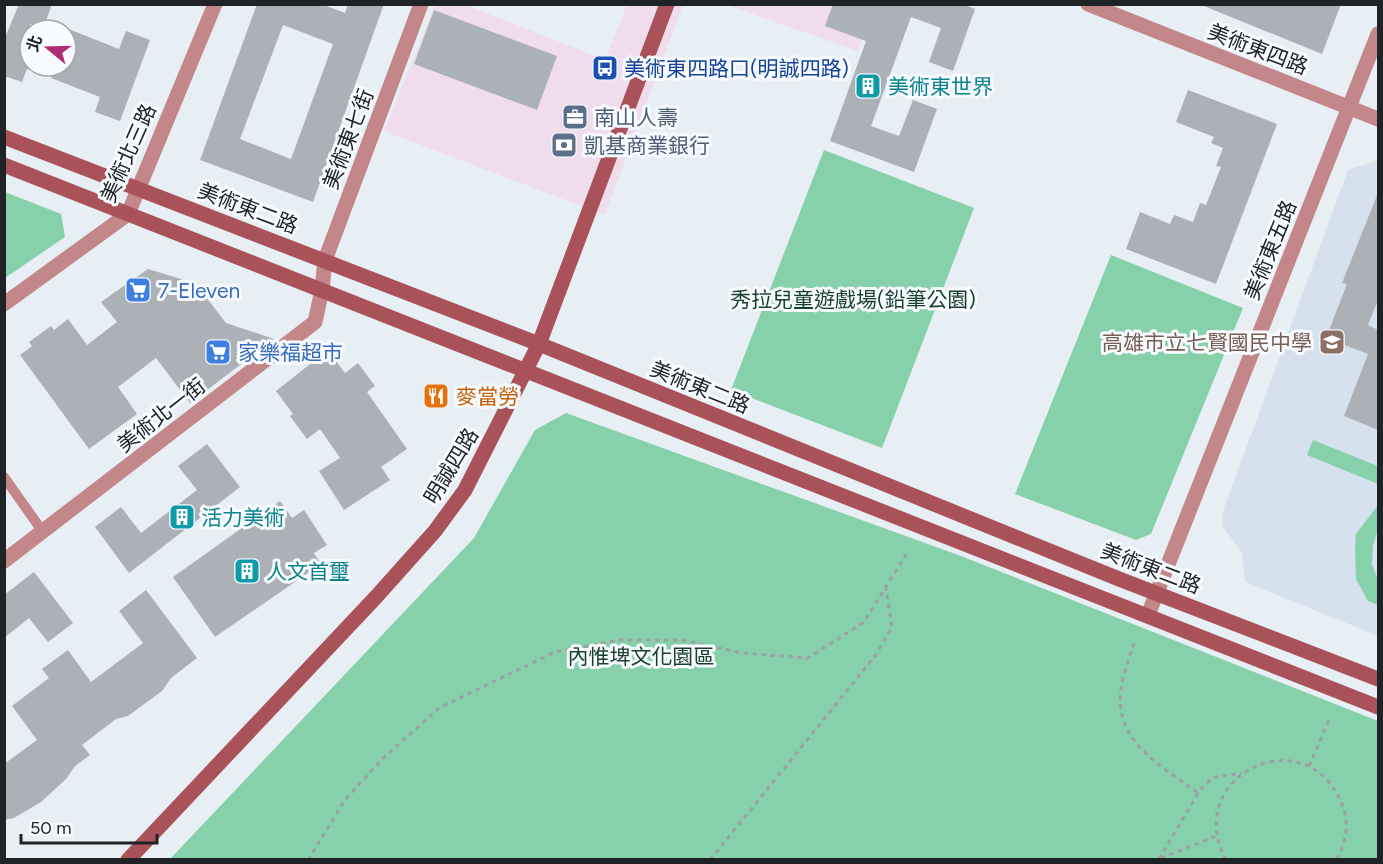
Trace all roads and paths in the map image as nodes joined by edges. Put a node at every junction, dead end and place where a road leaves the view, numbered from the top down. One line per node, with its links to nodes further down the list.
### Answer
1 (215, 4): 10 (street, 美術北三路)
2 (421, 4): 12 (street, 美術東七街)
3 (667, 4): 15 (street, 明誠四路)
4 (1088, 4): 6 (street, 美術東四路)
5 (1378, 34): 6 (street, 美術東五路)
6 (1350, 108): 7 (street, 美術東四路); 22 (street, 美術東五路)
7 (1378, 119)
8 (4, 137): 10 (street, 美術東二路)
9 (4, 165): 11 (street)
10 (138, 188): 11 (street, 美術北三路); 12 (street, 美術東二路)
11 (128, 213): 13 (street); 14 (street, 美術北三路)
12 (325, 260): 13 (street, 美術東七街); 15 (street, 美術東二路)
13 (322, 290): 16 (street); 18 (street, 美術北一街)
14 (4, 304)
15 (539, 344): 16 (street, 明誠四路); 22 (street, 美術東二路)
16 (526, 372): 23 (street); 33 (street, 明誠四路)
17 (4, 477): 18 (lane)
18 (43, 532): 20 (street, 美術北一街)
19 (907, 553): 21 (path)
20 (4, 561)
21 (885, 588): 34 (path); 35 (path)
22 (1156, 592): 23 (street, 美術東五路); 25 (street, 美術東二路)
23 (1148, 615): 26 (street)
24 (1134, 643): 30 (path)
25 (1378, 679)
26 (1378, 707)
27 (1329, 720): 28 (path)
28 (1309, 766): 29 (path); 37 (path)
29 (1242, 773): 30 (path); 31 (path)
30 (1198, 793): 32 (path)
31 (1217, 836): 32 (path); 36 (path)
32 (1159, 859)
33 (128, 860)
34 (308, 860)
35 (710, 860)
36 (1226, 860)
37 (1336, 860)

